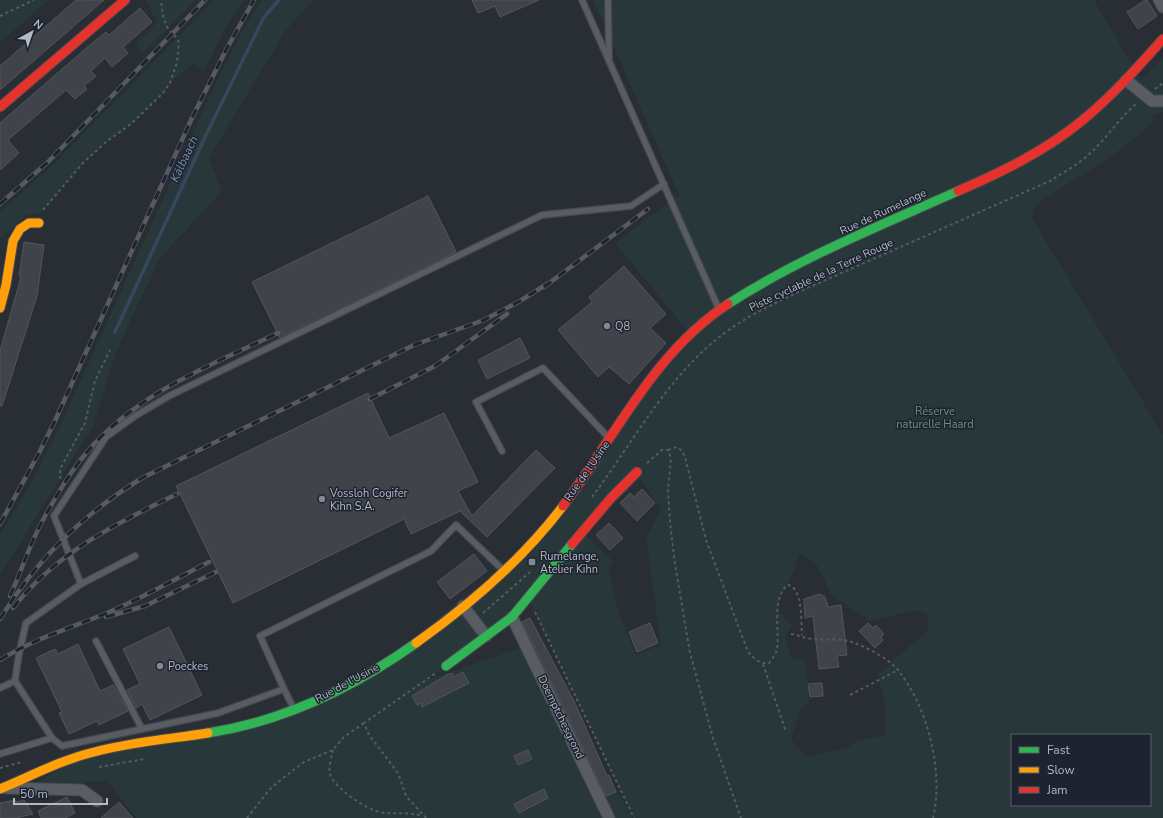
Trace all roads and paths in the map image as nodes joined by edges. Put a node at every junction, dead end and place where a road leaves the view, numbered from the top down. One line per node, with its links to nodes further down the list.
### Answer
1 (34, 0): 8 (path)
2 (125, 0): 14 (main road)
3 (161, 0): 16 (path)
4 (582, 0): 10 (lane)
5 (608, 0): 10 (lane)
6 (1158, 0): 7 (street)
7 (1163, 7)
8 (0, 16)
9 (1163, 39): 11 (main road, Rue de Rumelange)
10 (610, 62): 15 (lane)
11 (1126, 80): 12 (street); 18 (main road, Rue de Rumelange)
12 (1145, 97): 13 (street); 26 (path, Piste cyclable de la Terre Rouge)
13 (1163, 101)
14 (0, 107)
15 (664, 184): 18 (lane); 25 (lane)
16 (39, 223): 17 (main road)
17 (0, 308)
18 (720, 310): 20 (main road, Rue de Rumelange)
19 (110, 350): 25 (path)
20 (623, 419): 21 (main road, Rue de l'Usine)
21 (609, 438): 23 (lane); 29 (main road, Rue de l'Usine)
22 (668, 450): 24 (path); 39 (path); 59 (path)
23 (502, 451)
24 (637, 472): 31 (main road)
25 (72, 489): 30 (lane)
26 (590, 500)
27 (135, 556): 30 (lane)
28 (534, 568): 34 (path)
29 (503, 570): 32 (main road, Rue de l'Usine); 44 (lane)
30 (81, 584): 42 (lane)
31 (528, 597): 33 (main road); 58 (path)
32 (463, 606): 34 (street); 46 (main road, Rue de l'Usine)
33 (512, 616): 37 (main road); 57 (street, Doemptchesgrond)
34 (474, 620): 37 (street)
35 (791, 634): 36 (path)
36 (802, 635): 39 (path); 41 (path)
37 (486, 636): 40 (main road)
38 (96, 641): 48 (lane)
39 (763, 664): 49 (path)
40 (446, 666): 47 (path)
41 (898, 670): 45 (path); 60 (path)
42 (15, 681): 43 (lane); 50 (lane)
43 (0, 688)
44 (284, 689): 46 (lane); 48 (lane)
45 (850, 695)
46 (294, 711): 53 (main road, Rue de l'Usine)
47 (364, 723): 51 (path); 55 (path)
48 (142, 729): 50 (lane)
49 (786, 732)
50 (52, 738): 52 (lane)
51 (333, 750): 55 (path); 56 (path)
52 (0, 754)
53 (1, 788): 54 (street, Rue de l'Usine)
54 (97, 801)
55 (425, 817)
56 (246, 818)
57 (609, 818)
58 (634, 818)
59 (741, 818)
60 (933, 818)

